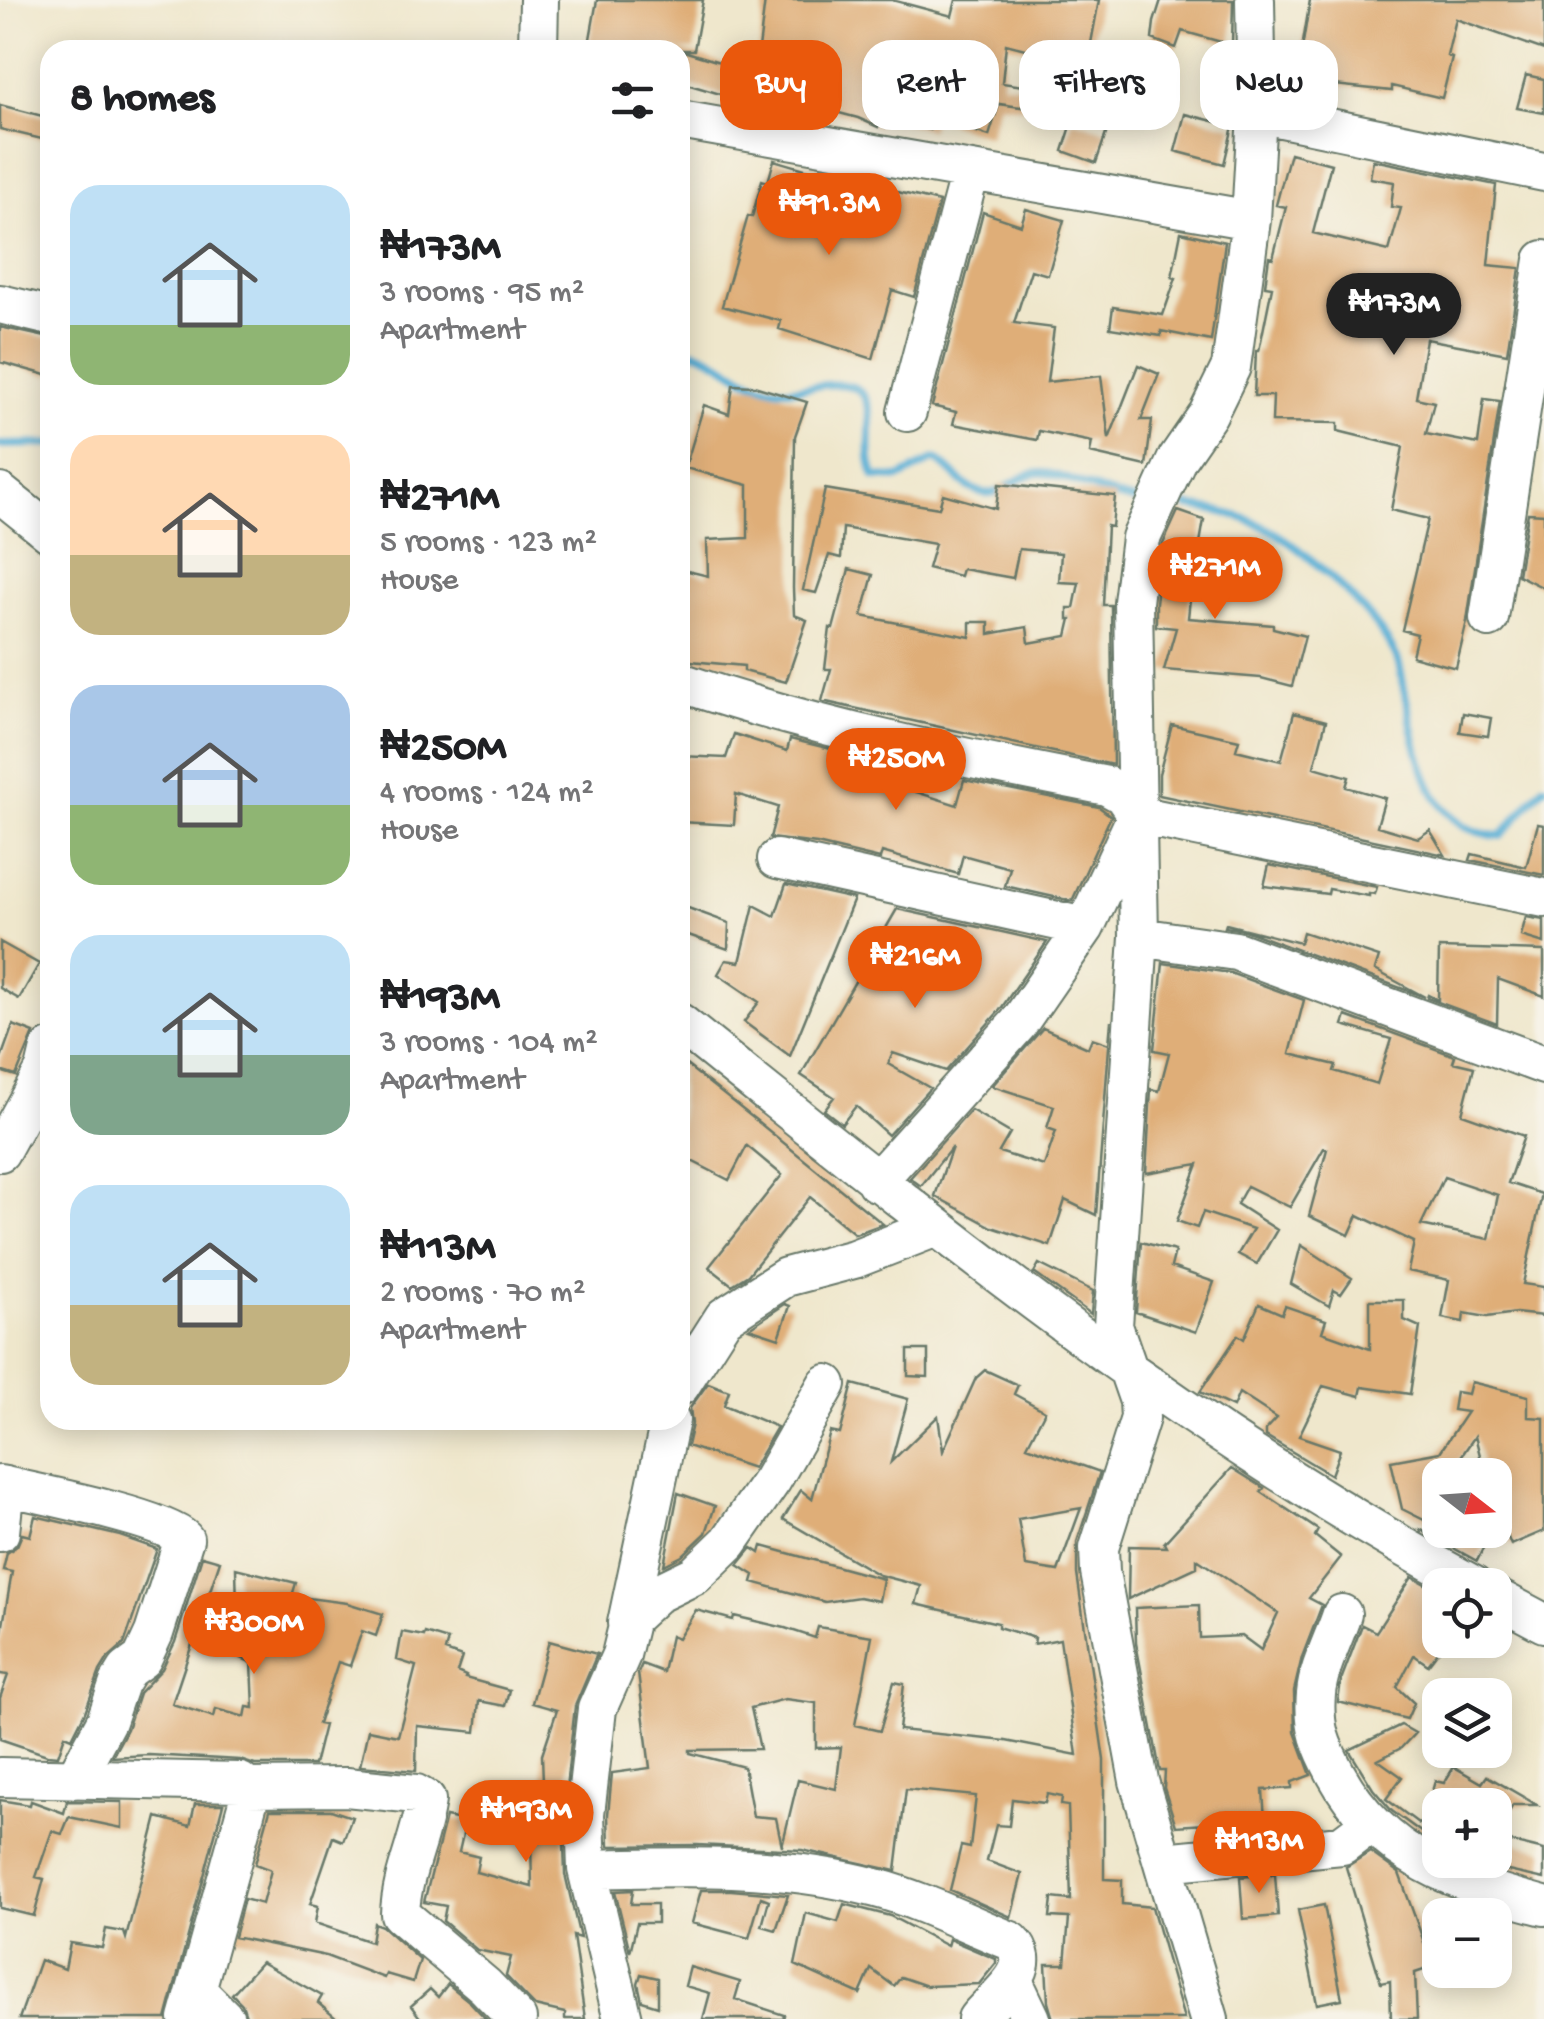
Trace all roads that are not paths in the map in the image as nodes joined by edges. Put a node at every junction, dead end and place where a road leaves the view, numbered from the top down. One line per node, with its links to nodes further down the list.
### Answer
1 (538, 0): 3 (street)
2 (1255, 0): 4 (street)
3 (538, 40)
4 (1256, 40)
5 (690, 122): 8 (street)
6 (1256, 130): 10 (street)
7 (1338, 130): 9 (street)
8 (970, 172): 10 (street); 14 (street)
9 (1544, 172)
10 (1251, 220): 19 (street)
11 (1544, 260): 17 (street)
12 (0, 304): 13 (street)
13 (40, 314)
14 (907, 412)
15 (0, 493): 16 (street)
16 (40, 525)
17 (1489, 618)
18 (690, 685): 19 (street)
19 (1137, 815): 21 (street); 22 (street); 23 (street)
20 (777, 859): 22 (street)
21 (1544, 898)
22 (1085, 927): 28 (street)
23 (1139, 937): 25 (street); 31 (street)
24 (690, 1031): 28 (street)
25 (1544, 1065)
26 (40, 1077): 27 (street)
27 (0, 1152)
28 (876, 1182): 29 (street)
29 (934, 1228): 30 (street); 31 (street)
30 (690, 1370)
31 (1128, 1372): 36 (street); 45 (street)
32 (827, 1384): 40 (street)
33 (668, 1430): 40 (street)
34 (2, 1485): 35 (street); 42 (street)
35 (0, 1532)
36 (1443, 1568)
37 (1512, 1606): 39 (street)
38 (1342, 1614): 44 (street)
39 (1544, 1623)
40 (621, 1655): 46 (street)
41 (0, 1778): 42 (street)
42 (75, 1779): 43 (street)
43 (248, 1788): 49 (street); 51 (street)
44 (1371, 1823): 45 (street); 47 (street)
45 (1163, 1862): 55 (street)
46 (587, 1869): 48 (street); 52 (street)
47 (1544, 1906)
48 (1013, 1981): 53 (street); 54 (street)
49 (192, 2005): 50 (street)
50 (225, 2019)
51 (517, 2019)
52 (623, 2019)
53 (977, 2019)
54 (1031, 2019)
55 (1209, 2019)

